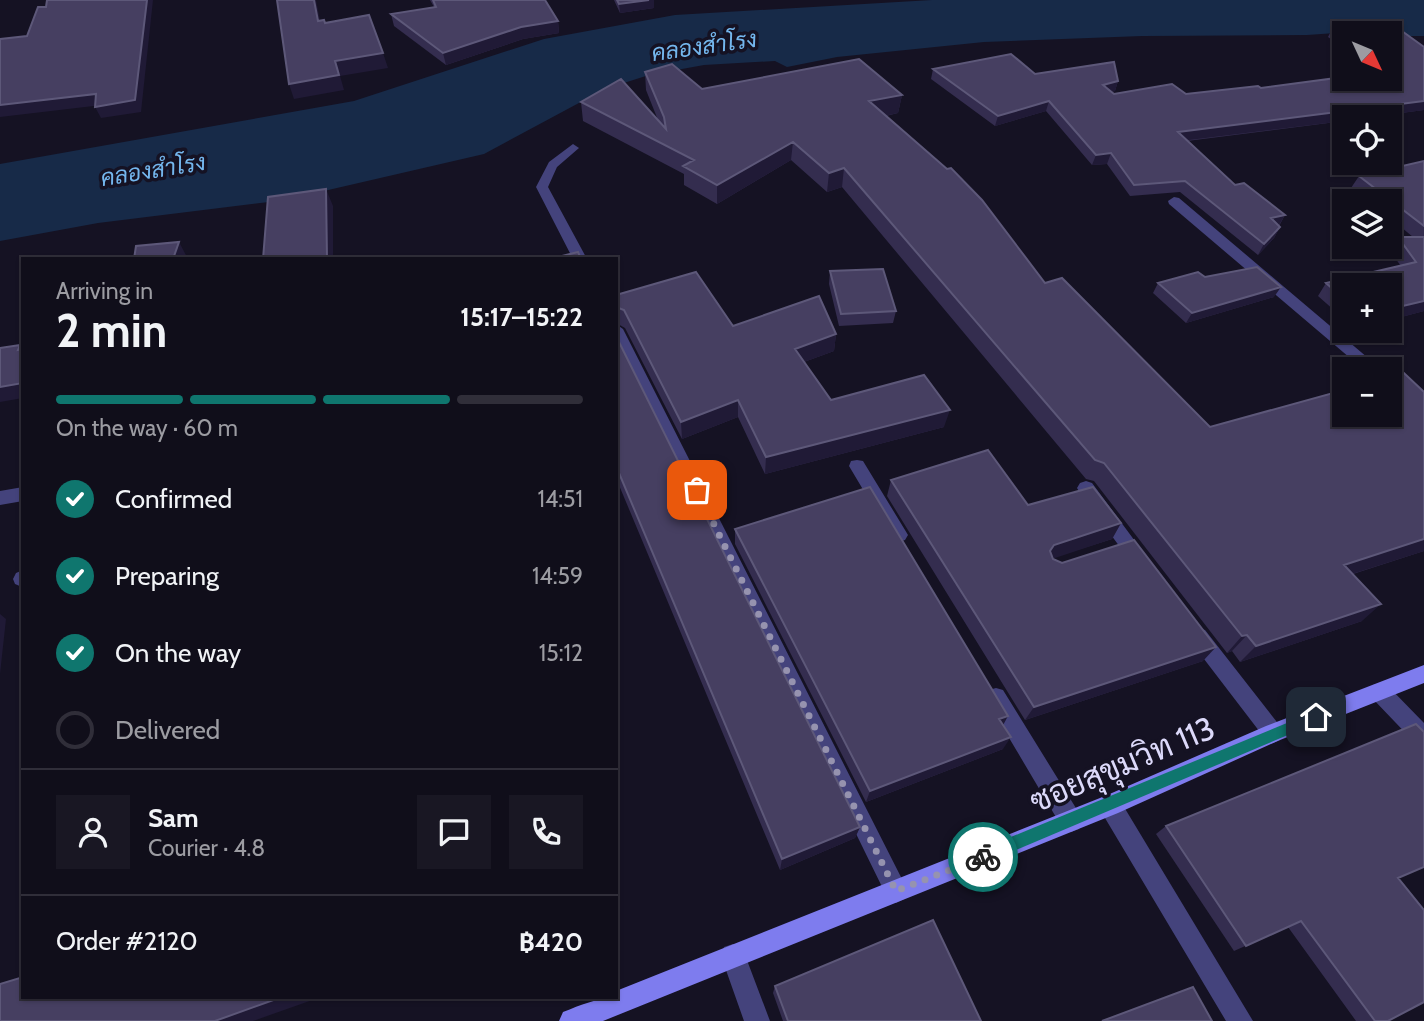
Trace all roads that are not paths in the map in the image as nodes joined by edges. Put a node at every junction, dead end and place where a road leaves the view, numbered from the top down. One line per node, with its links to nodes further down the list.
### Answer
1 (573, 148): 3 (street)
2 (1174, 201): 5 (street)
3 (579, 257)
4 (618, 333): 20 (street)
5 (1359, 357)
6 (857, 466): 10 (street)
7 (1086, 488): 11 (street)
8 (21, 494): 9 (street)
9 (0, 498)
10 (907, 549)
11 (1152, 576)
12 (1184, 618): 16 (street)
13 (1424, 674): 15 (main road, ซอยสุขุมวิท 113)
14 (985, 679): 19 (street)
15 (1380, 692): 16 (main road, ซอยสุขุมวิท 113); 17 (street)
16 (1273, 733): 18 (main road, ซอยสุขุมวิท 113)
17 (1424, 738)
18 (1110, 805): 19 (main road, ซอยสุขุมวิท 113); 24 (street)
19 (1071, 821): 20 (main road, ซอยสุขุมวิท 113)
20 (896, 891): 21 (main road, ซอยสุขุมวิท 113)
21 (733, 956): 22 (main road, ซอยสุขุมวิท 113); 23 (street)
22 (572, 1021)
23 (757, 1021)
24 (1240, 1021)

